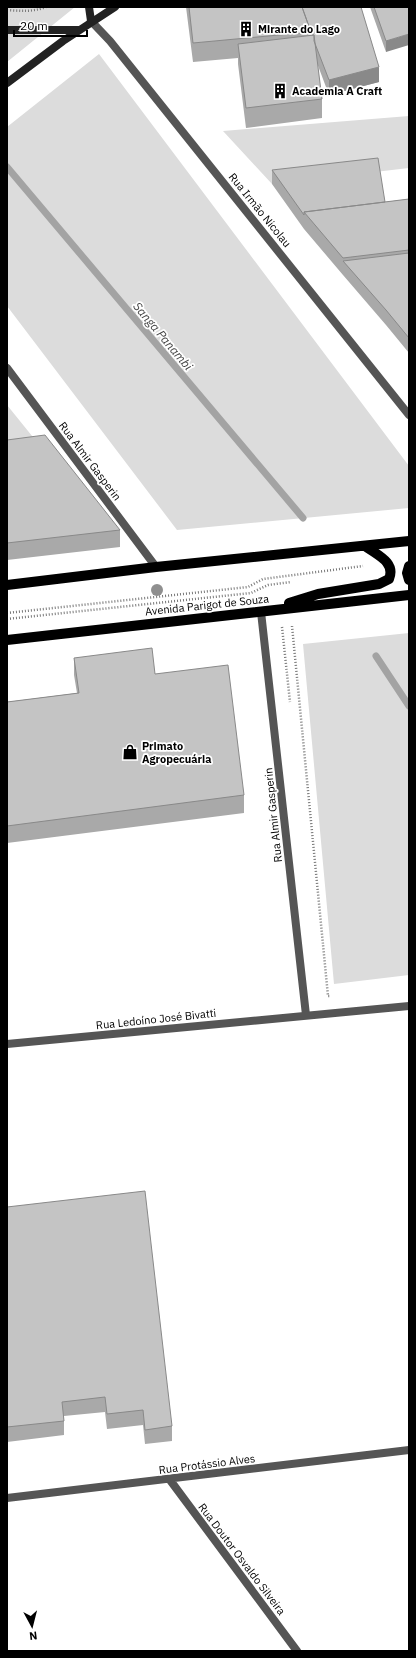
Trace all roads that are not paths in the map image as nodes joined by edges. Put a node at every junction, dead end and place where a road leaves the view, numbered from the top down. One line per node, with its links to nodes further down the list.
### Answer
1 (89, 7): 3 (street)
2 (115, 7): 3 (street)
3 (92, 21): 5 (street); 8 (street, Rua Irmão Nicolau)
4 (7, 30): 5 (street)
5 (79, 30): 6 (street)
6 (7, 83)
7 (7, 368): 12 (street, Rua Almir Gasperin)
8 (409, 415)
9 (409, 541): 10 (main road)
10 (365, 546): 12 (main road); 16 (main road)
11 (409, 566): 13 (main road)
12 (156, 567): 14 (main road)
13 (409, 580)
14 (7, 585)
15 (409, 595): 16 (main road, Avenida Parigot de Souza)
16 (261, 612): 17 (main road, Avenida Parigot de Souza); 19 (street, Rua Almir Gasperin)
17 (7, 640)
18 (409, 1006): 19 (street, Rua Ledoíno José Bivatti)
19 (306, 1015): 20 (street, Rua Ledoíno José Bivatti)
20 (7, 1044)
21 (409, 1450): 22 (street, Rua Protássio Alves)
22 (170, 1480): 23 (street, Rua Protássio Alves); 24 (street, Rua Doutor Osvaldo Silveira)
23 (7, 1498)
24 (297, 1651)

